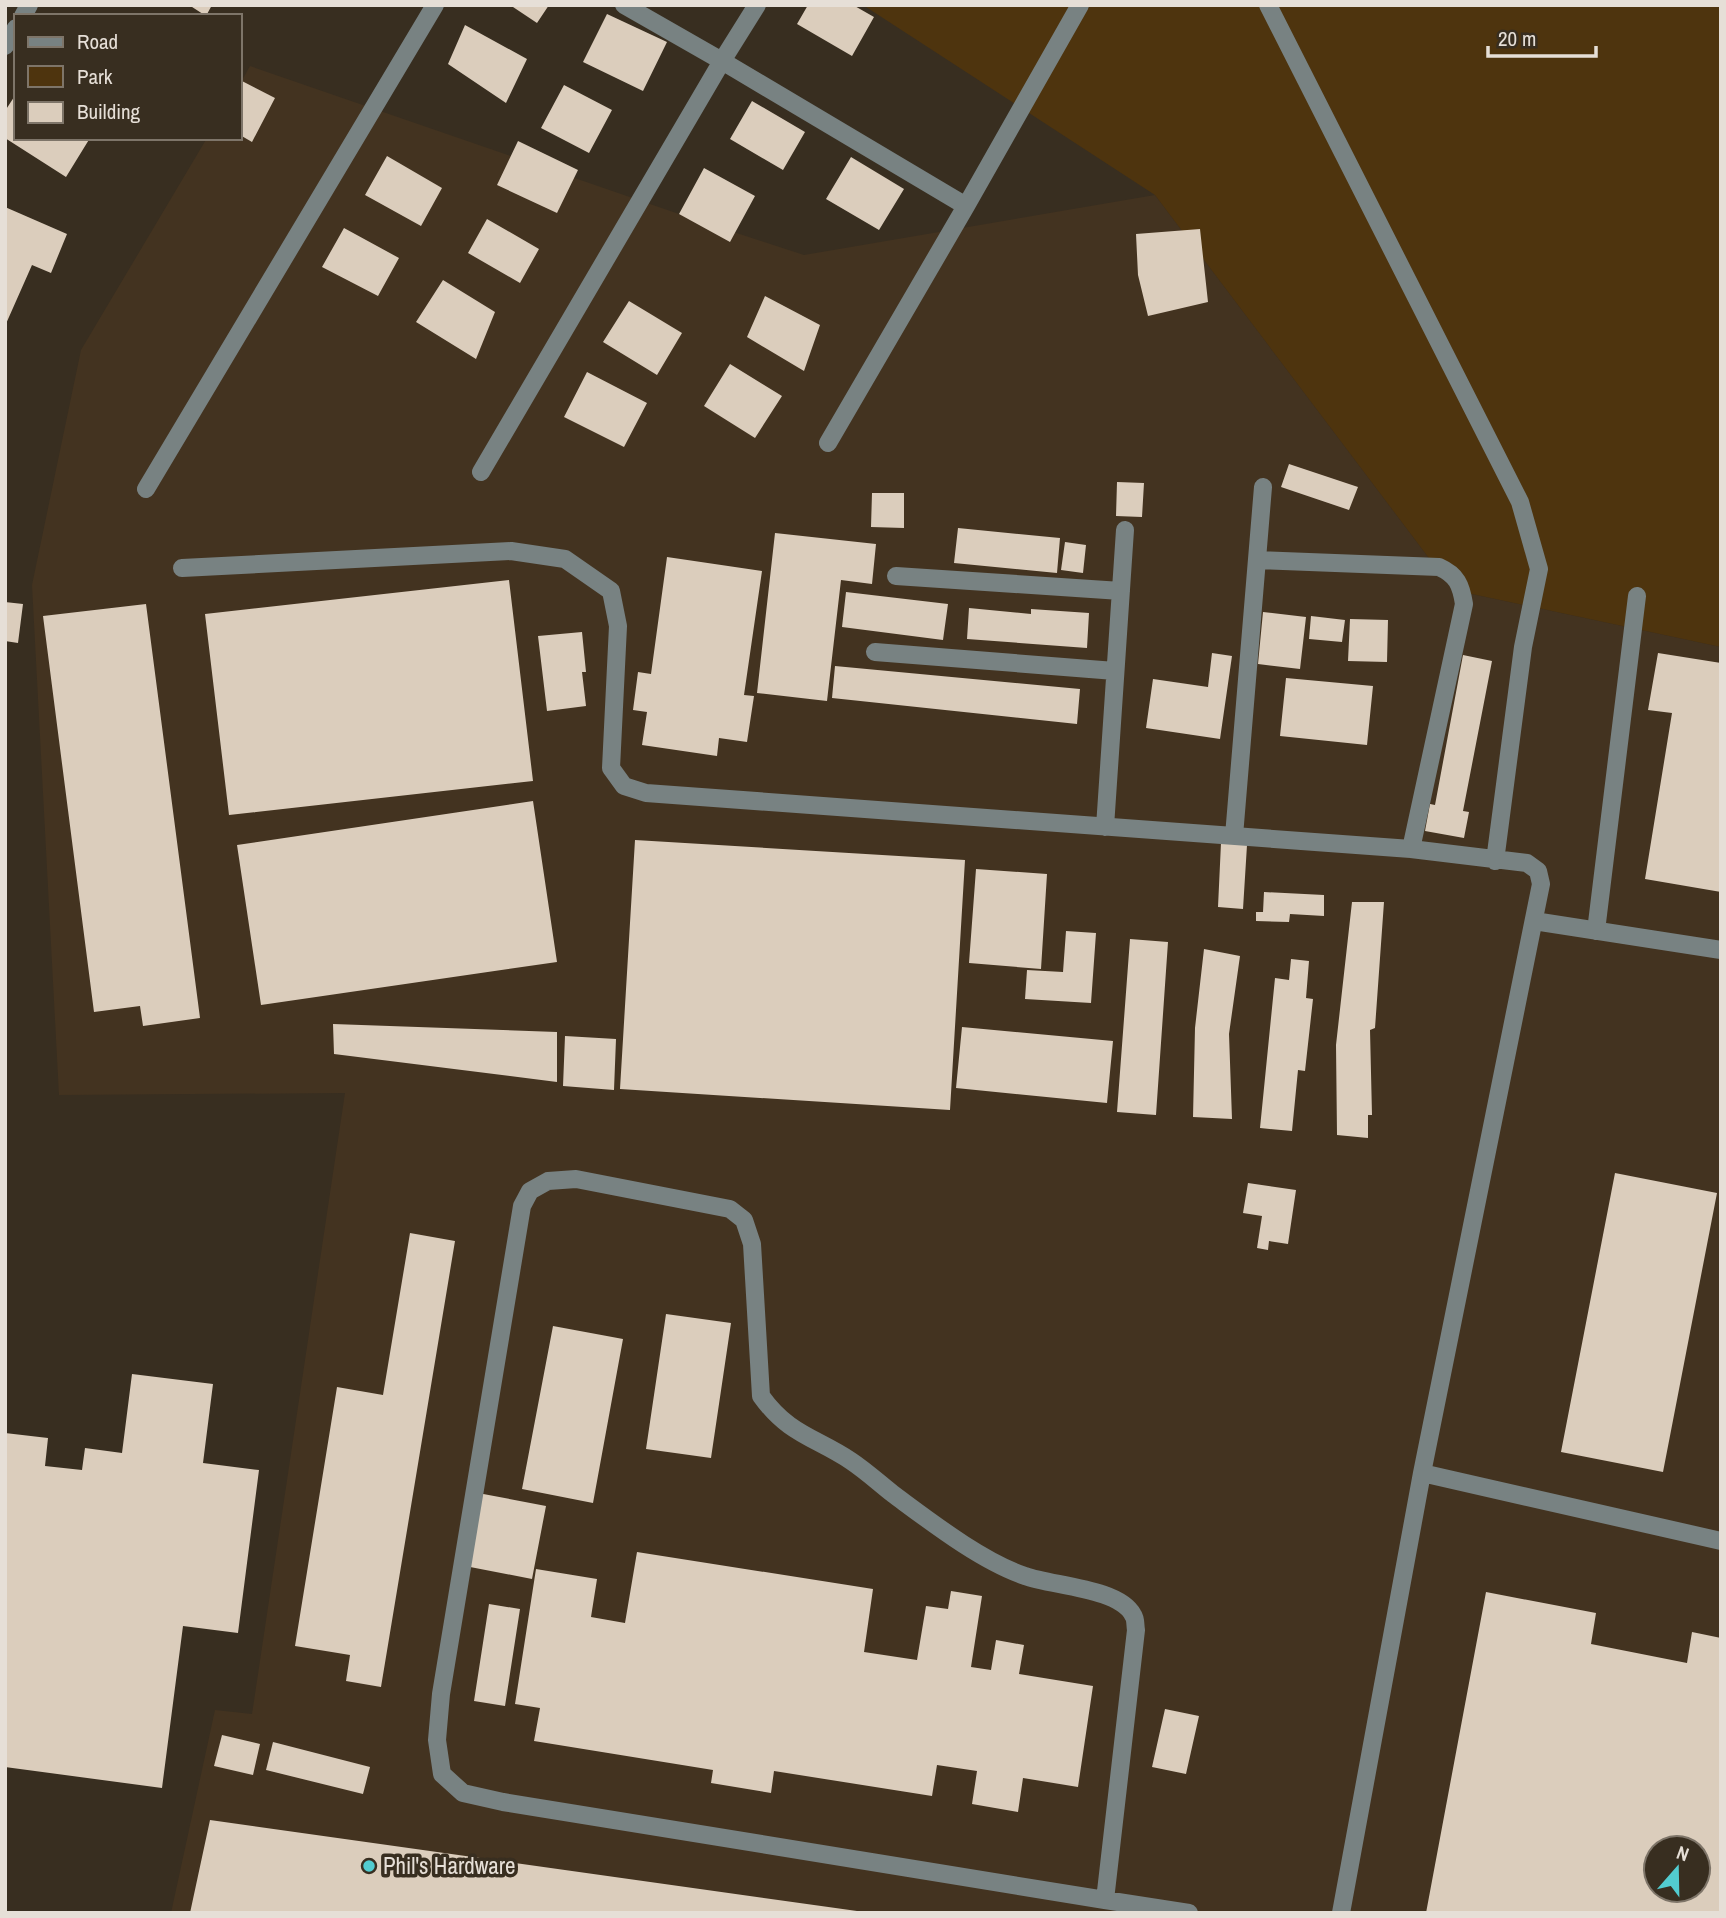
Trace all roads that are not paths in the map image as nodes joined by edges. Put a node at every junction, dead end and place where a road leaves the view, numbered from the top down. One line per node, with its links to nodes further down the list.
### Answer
1 (435, 5): 11 (street)
2 (624, 5): 6 (street)
3 (757, 5): 6 (street)
4 (1080, 5): 7 (street)
5 (1268, 5): 23 (street)
6 (722, 61): 7 (street); 9 (street)
7 (966, 206): 8 (street)
8 (828, 443)
9 (481, 472)
10 (1263, 487): 13 (street)
11 (146, 489)
12 (1125, 530): 16 (street)
13 (1257, 560): 21 (street); 22 (street)
14 (182, 568): 20 (street)
15 (896, 576): 16 (street)
16 (1121, 591): 19 (street)
17 (1637, 596): 25 (street)
18 (875, 652): 19 (street)
19 (1115, 671): 20 (street)
20 (1105, 827): 21 (street)
21 (1234, 836): 22 (street)
22 (1410, 849): 23 (street)
23 (1495, 861): 24 (street)
24 (1534, 921): 25 (street); 27 (street)
25 (1596, 931): 26 (street)
26 (1721, 950)
27 (1422, 1473): 28 (street); 31 (street)
28 (1721, 1541)
29 (1105, 1900): 29 (street); 30 (street)
30 (1189, 1913)
31 (1341, 1913)

